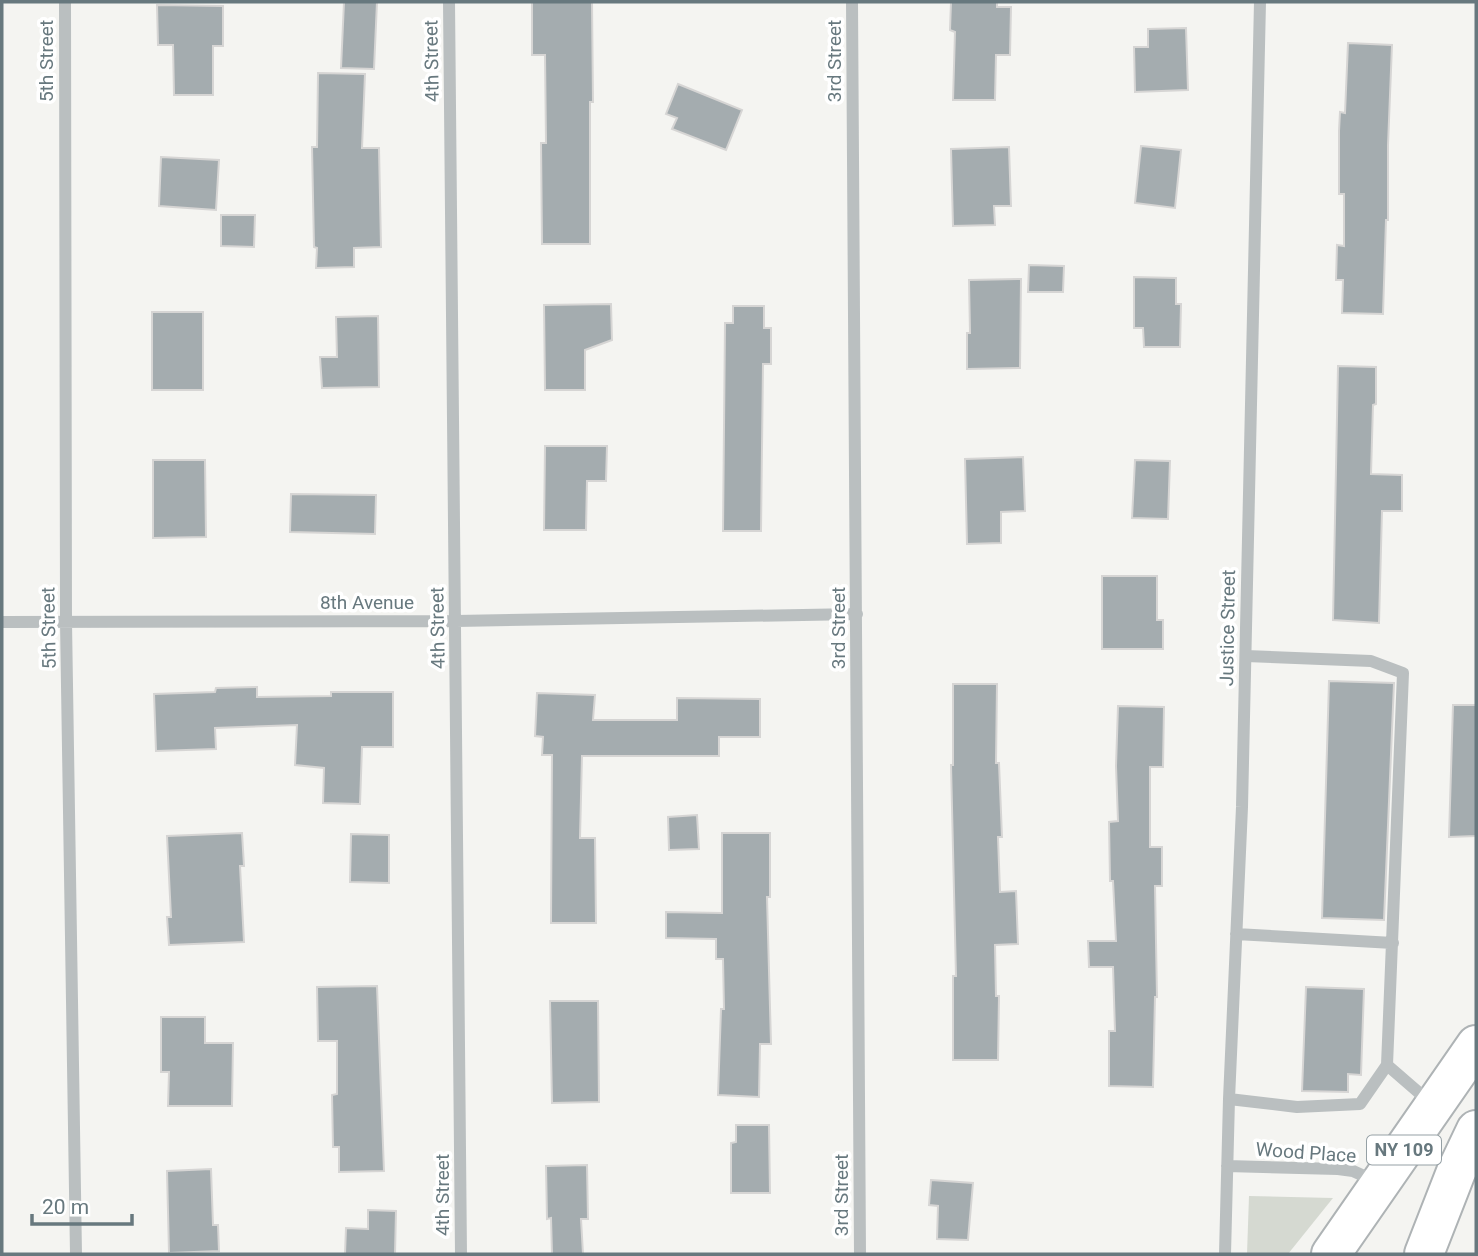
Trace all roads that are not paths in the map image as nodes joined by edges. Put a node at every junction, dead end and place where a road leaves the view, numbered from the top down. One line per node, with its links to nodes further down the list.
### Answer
1 (65, 2): 8 (street, 5th Street)
2 (449, 2): 6 (street, 4th Street)
3 (852, 2): 5 (street, 3rd Street)
4 (1260, 2): 9 (street, Justice Street)
5 (858, 614): 6 (street, 8th Avenue); 22 (street, 3rd Street)
6 (456, 621): 8 (street, 8th Avenue); 21 (street, 4th Street)
7 (2, 622): 8 (street, 8th Avenue)
8 (66, 622): 20 (street, 5th Street)
9 (1246, 656): 10 (street, Justice Street); 11 (street)
10 (1236, 934): 11 (street); 14 (street, Justice Street)
11 (1393, 943): 13 (street)
12 (1476, 1045): 15 (main road, NY 109)
13 (1387, 1065): 14 (street); 15 (street)
14 (1229, 1099): 17 (street, Justice Street)
15 (1434, 1107): 18 (main road, NY 109)
16 (1476, 1130): 26 (main road)
17 (1227, 1166): 18 (street, Wood Place); 23 (street, Justice Street)
18 (1380, 1184): 24 (main road, NY 109); 25 (main road)
19 (1476, 1188): 27 (main road)
20 (76, 1254)
21 (461, 1254)
22 (860, 1254)
23 (1225, 1254)
24 (1331, 1254)
25 (1355, 1254)
26 (1424, 1254)
27 (1430, 1254)

